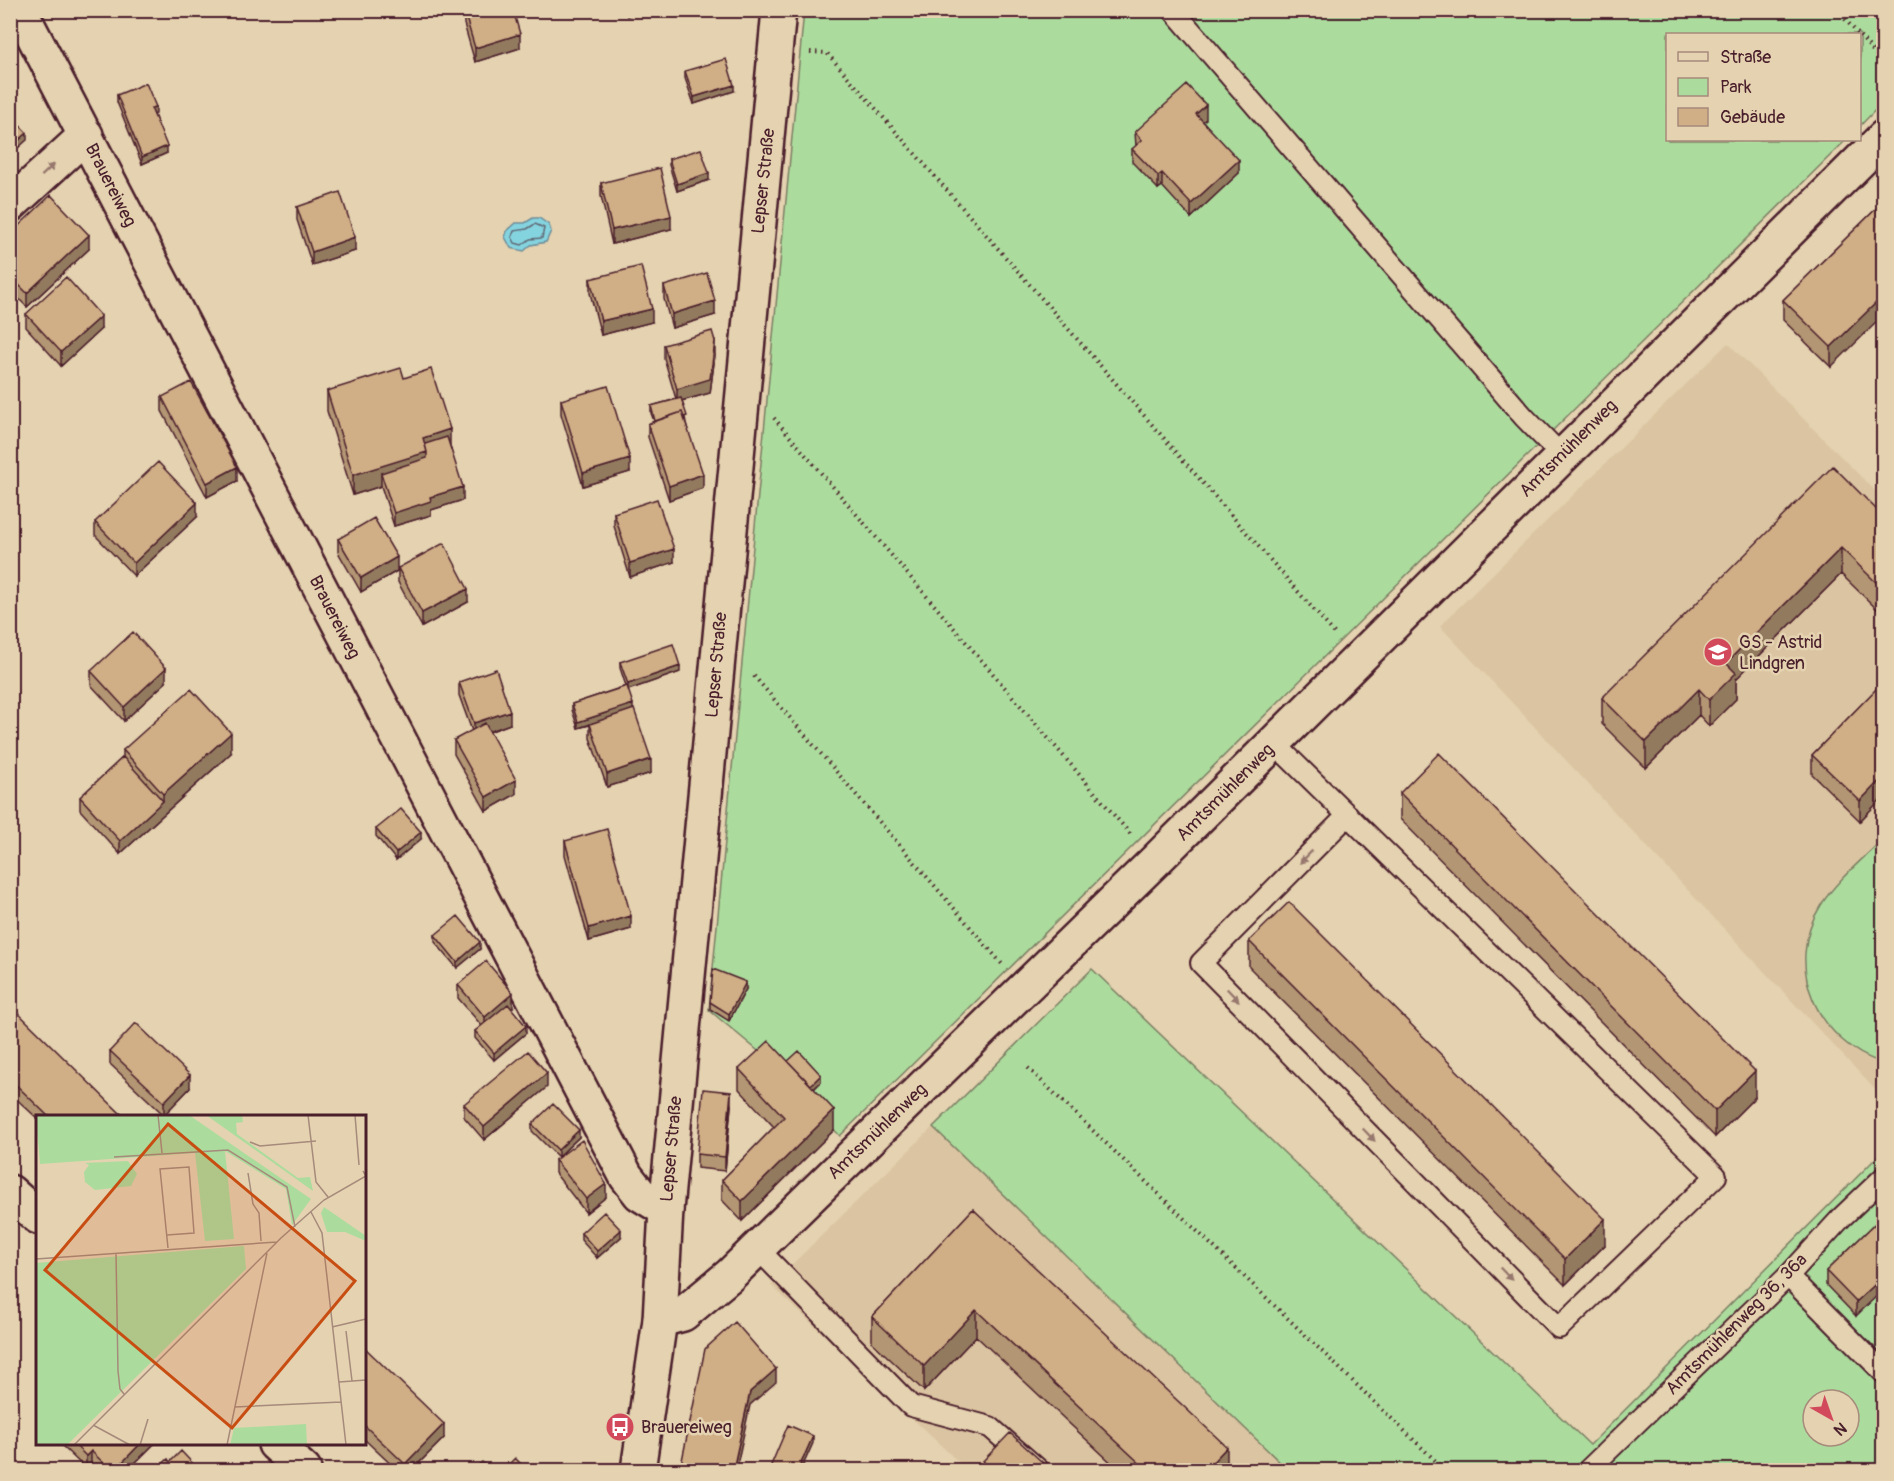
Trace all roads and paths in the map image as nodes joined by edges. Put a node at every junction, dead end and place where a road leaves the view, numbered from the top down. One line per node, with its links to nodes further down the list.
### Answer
1 (20, 10): 9 (street, Brauereiweg)
2 (778, 10): 7 (street, Lepser Straße)
3 (1173, 10): 13 (lane)
4 (1837, 10): 5 (path)
5 (1857, 33)
6 (1861, 37): 8 (path)
7 (776, 52): 12 (street, Lepser Straße); 14 (path)
8 (1884, 64)
9 (86, 135): 11 (street, one-way to 9); 23 (street, Brauereiweg)
10 (1884, 137): 13 (street, Amtsmühlenweg)
11 (10, 205)
12 (739, 411): 18 (path); 23 (street, Lepser Straße)
13 (1561, 455): 14 (street, Amtsmühlenweg)
14 (1358, 660): 16 (street, Amtsmühlenweg)
15 (754, 676): 19 (path)
16 (1274, 743): 17 (lane); 18 (street, Amtsmühlenweg)
17 (1348, 815): 17 (lane, one-way to 17)
18 (1155, 861): 19 (street, Amtsmühlenweg)
19 (1024, 989): 25 (street, Amtsmühlenweg)
20 (1028, 1068): 33 (path)
21 (1884, 1177): 26 (lane, Amtsmühlenweg 36, 36a)
22 (10, 1192): 24 (street)
23 (666, 1210): 27 (street, Lepser Straße)
24 (36, 1215)
25 (757, 1248): 27 (street, Amtsmühlenweg); 32 (lane)
26 (1788, 1276): 28 (lane); 34 (lane, Amtsmühlenweg 36, 36a)
27 (660, 1320): 31 (street)
28 (1884, 1372)
29 (277, 1445): 30 (street)
30 (304, 1470)
31 (638, 1470)
32 (1039, 1470)
33 (1445, 1470)
34 (1588, 1470)

